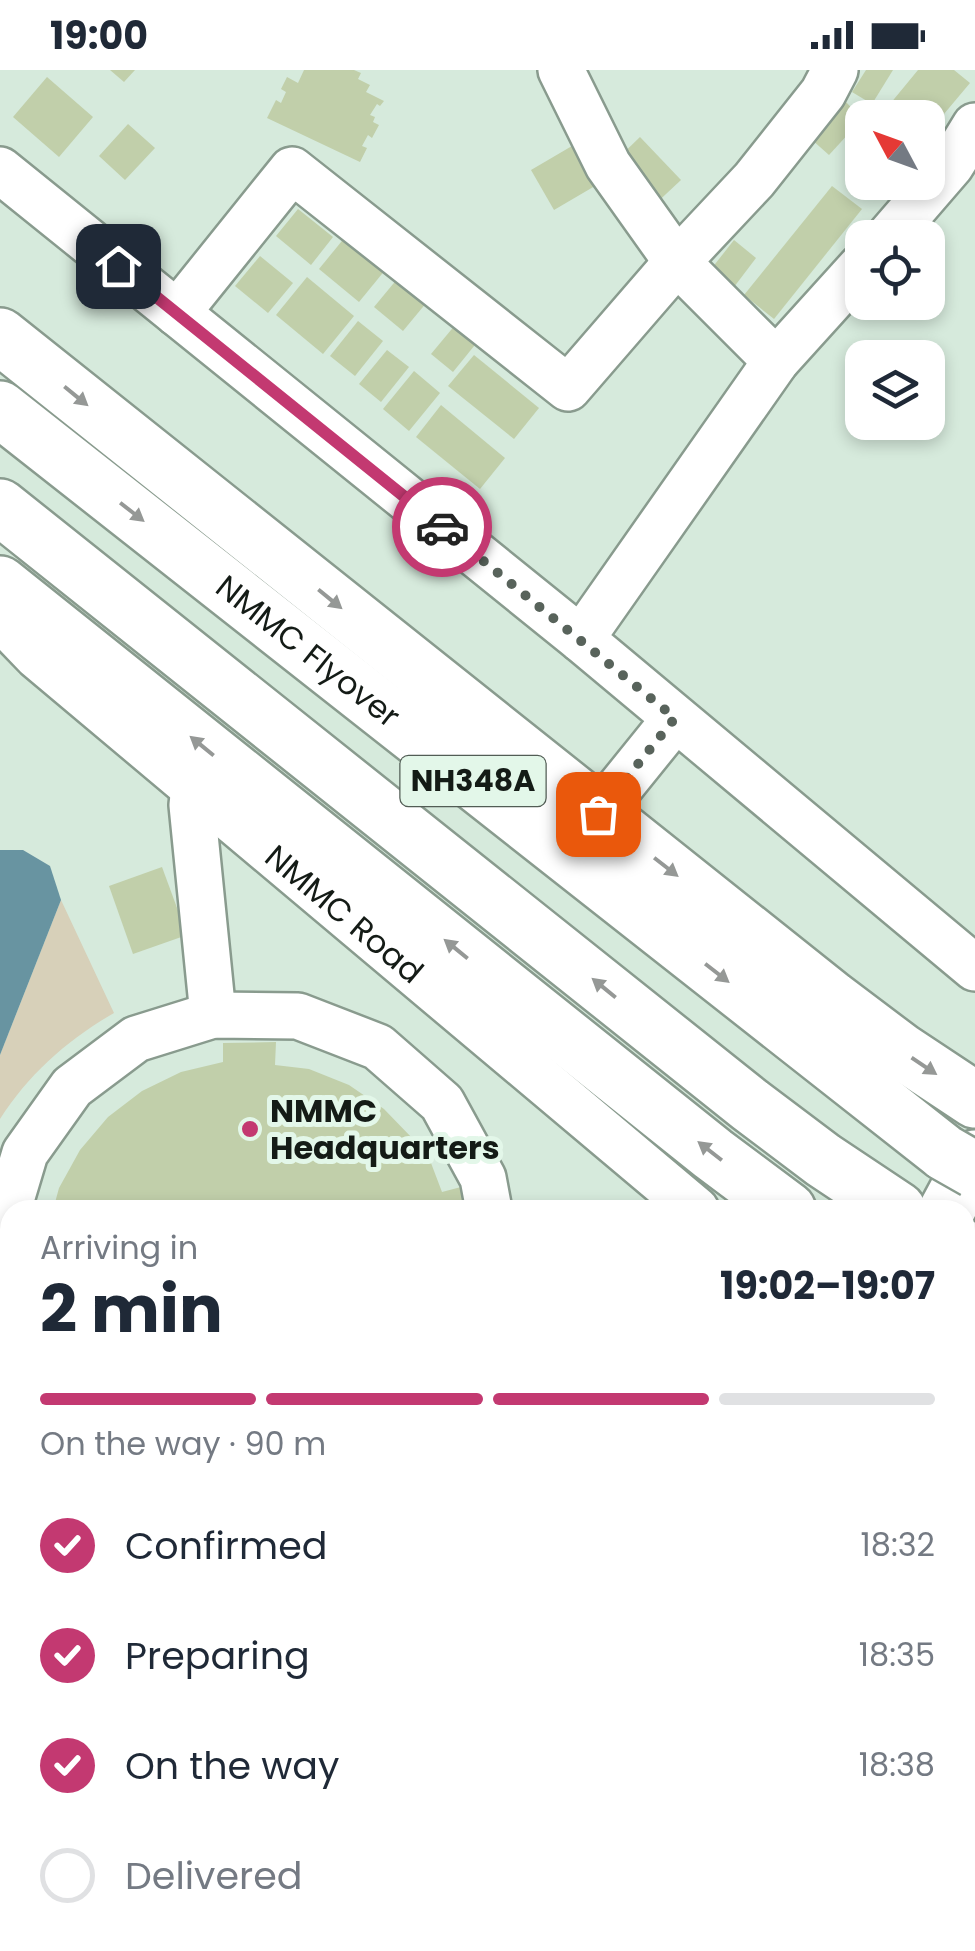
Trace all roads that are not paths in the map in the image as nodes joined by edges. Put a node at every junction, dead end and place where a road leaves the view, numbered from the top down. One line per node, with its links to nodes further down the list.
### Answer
1 (560, 70): 6 (street)
2 (835, 70): 6 (street)
3 (975, 126): 5 (street)
4 (0, 170): 8 (street)
5 (903, 220)
6 (677, 262): 8 (street); 10 (street)
7 (845, 285): 10 (street)
8 (177, 313): 15 (street)
9 (0, 336): 18 (main road, one-way to 18)
10 (776, 361): 15 (street)
11 (0, 408): 22 (main road, NMMC Flyover / NH348A, one-way to 22)
12 (0, 507): 27 (main road, NH348A, one-way to 12)
13 (0, 584): 26 (main road, one-way to 13)
14 (0, 611): 17 (street, NMMC Road)
15 (581, 640): 16 (street)
16 (675, 718): 18 (street); 19 (street)
17 (194, 788): 20 (street); 25 (street, NMMC Road)
18 (598, 814): 21 (main road, one-way to 21)
19 (975, 968)
20 (213, 1014): 23 (street); 24 (street)
21 (975, 1100)
22 (965, 1160): 28 (main road)
23 (11, 1200)
24 (487, 1200)
25 (684, 1200)
26 (775, 1200)
27 (883, 1200)
28 (950, 1200)

